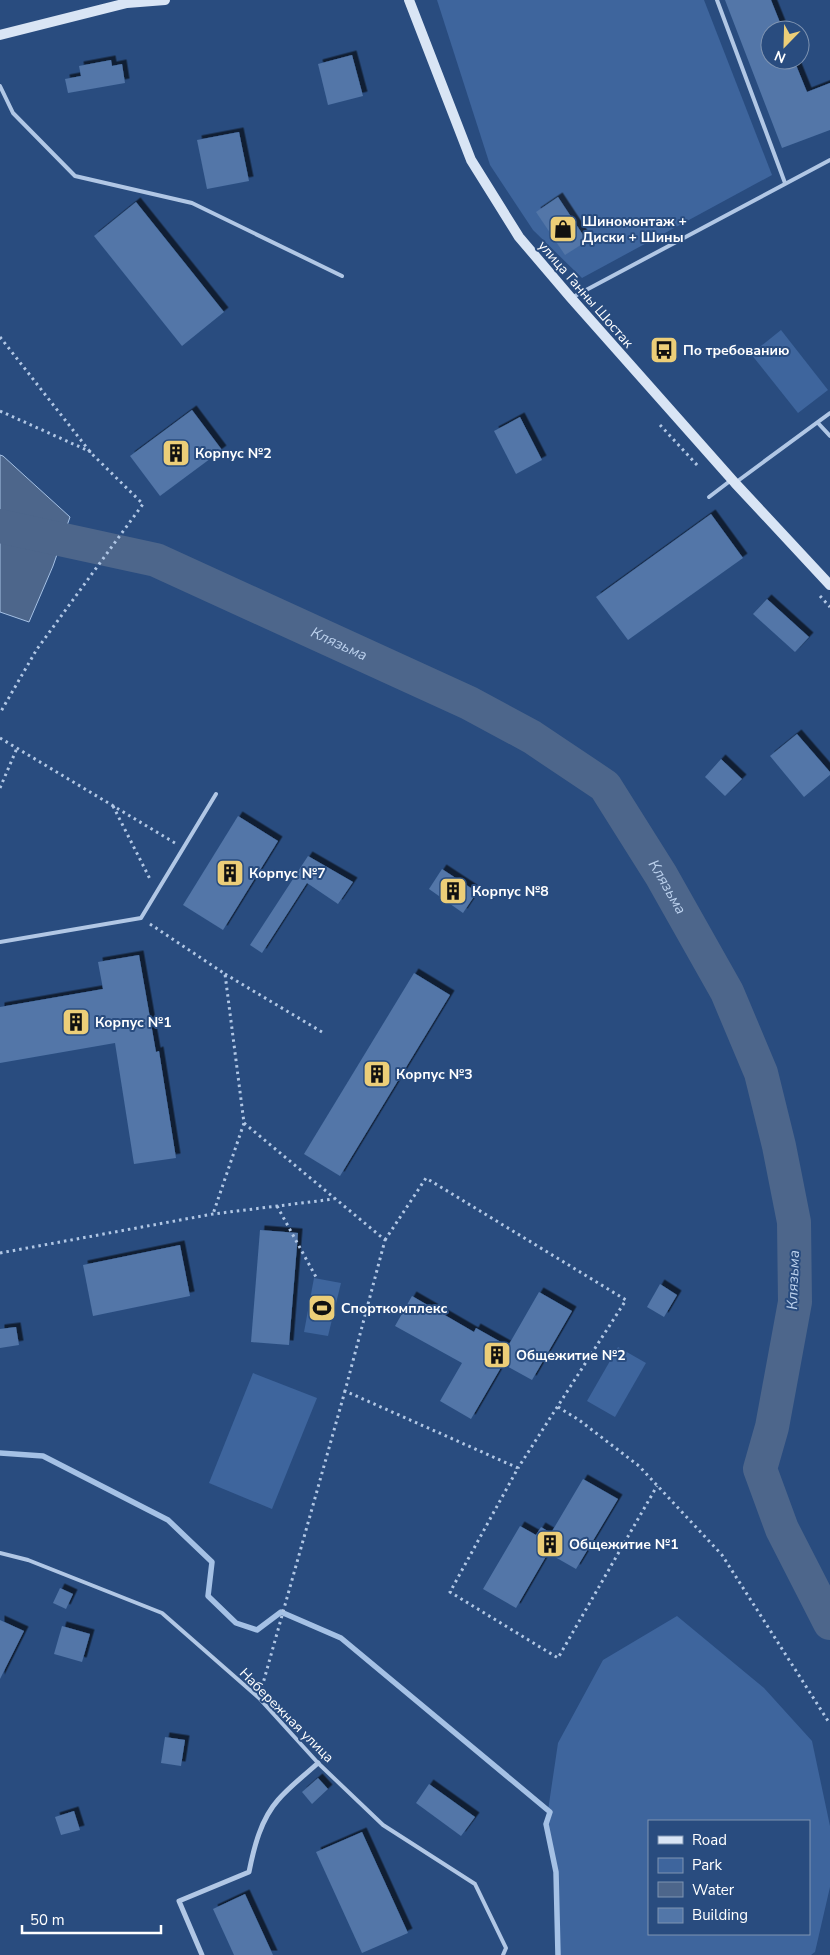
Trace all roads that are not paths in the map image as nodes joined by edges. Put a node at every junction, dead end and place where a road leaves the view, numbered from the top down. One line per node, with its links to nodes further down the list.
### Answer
1 (165, 0): 4 (main road)
2 (409, 0): 9 (main road, улица Ганны Шостак)
3 (717, 0): 7 (lane)
4 (0, 35)
5 (0, 86): 8 (lane)
6 (830, 160): 7 (lane)
7 (785, 183): 9 (lane)
8 (342, 276)
9 (571, 298): 13 (main road, улица Ганны Шостак)
10 (830, 413): 11 (lane)
11 (818, 423): 12 (lane); 13 (lane)
12 (830, 436)
13 (734, 482): 14 (lane); 15 (main road, улица Ганны Шостак)
14 (709, 497)
15 (830, 585)
16 (216, 794): 17 (lane)
17 (0, 942)
18 (0, 1553): 19 (lane, Набережная улица)
19 (318, 1762): 20 (street); 21 (lane, Набережная улица)
20 (202, 1955)
21 (503, 1955)

